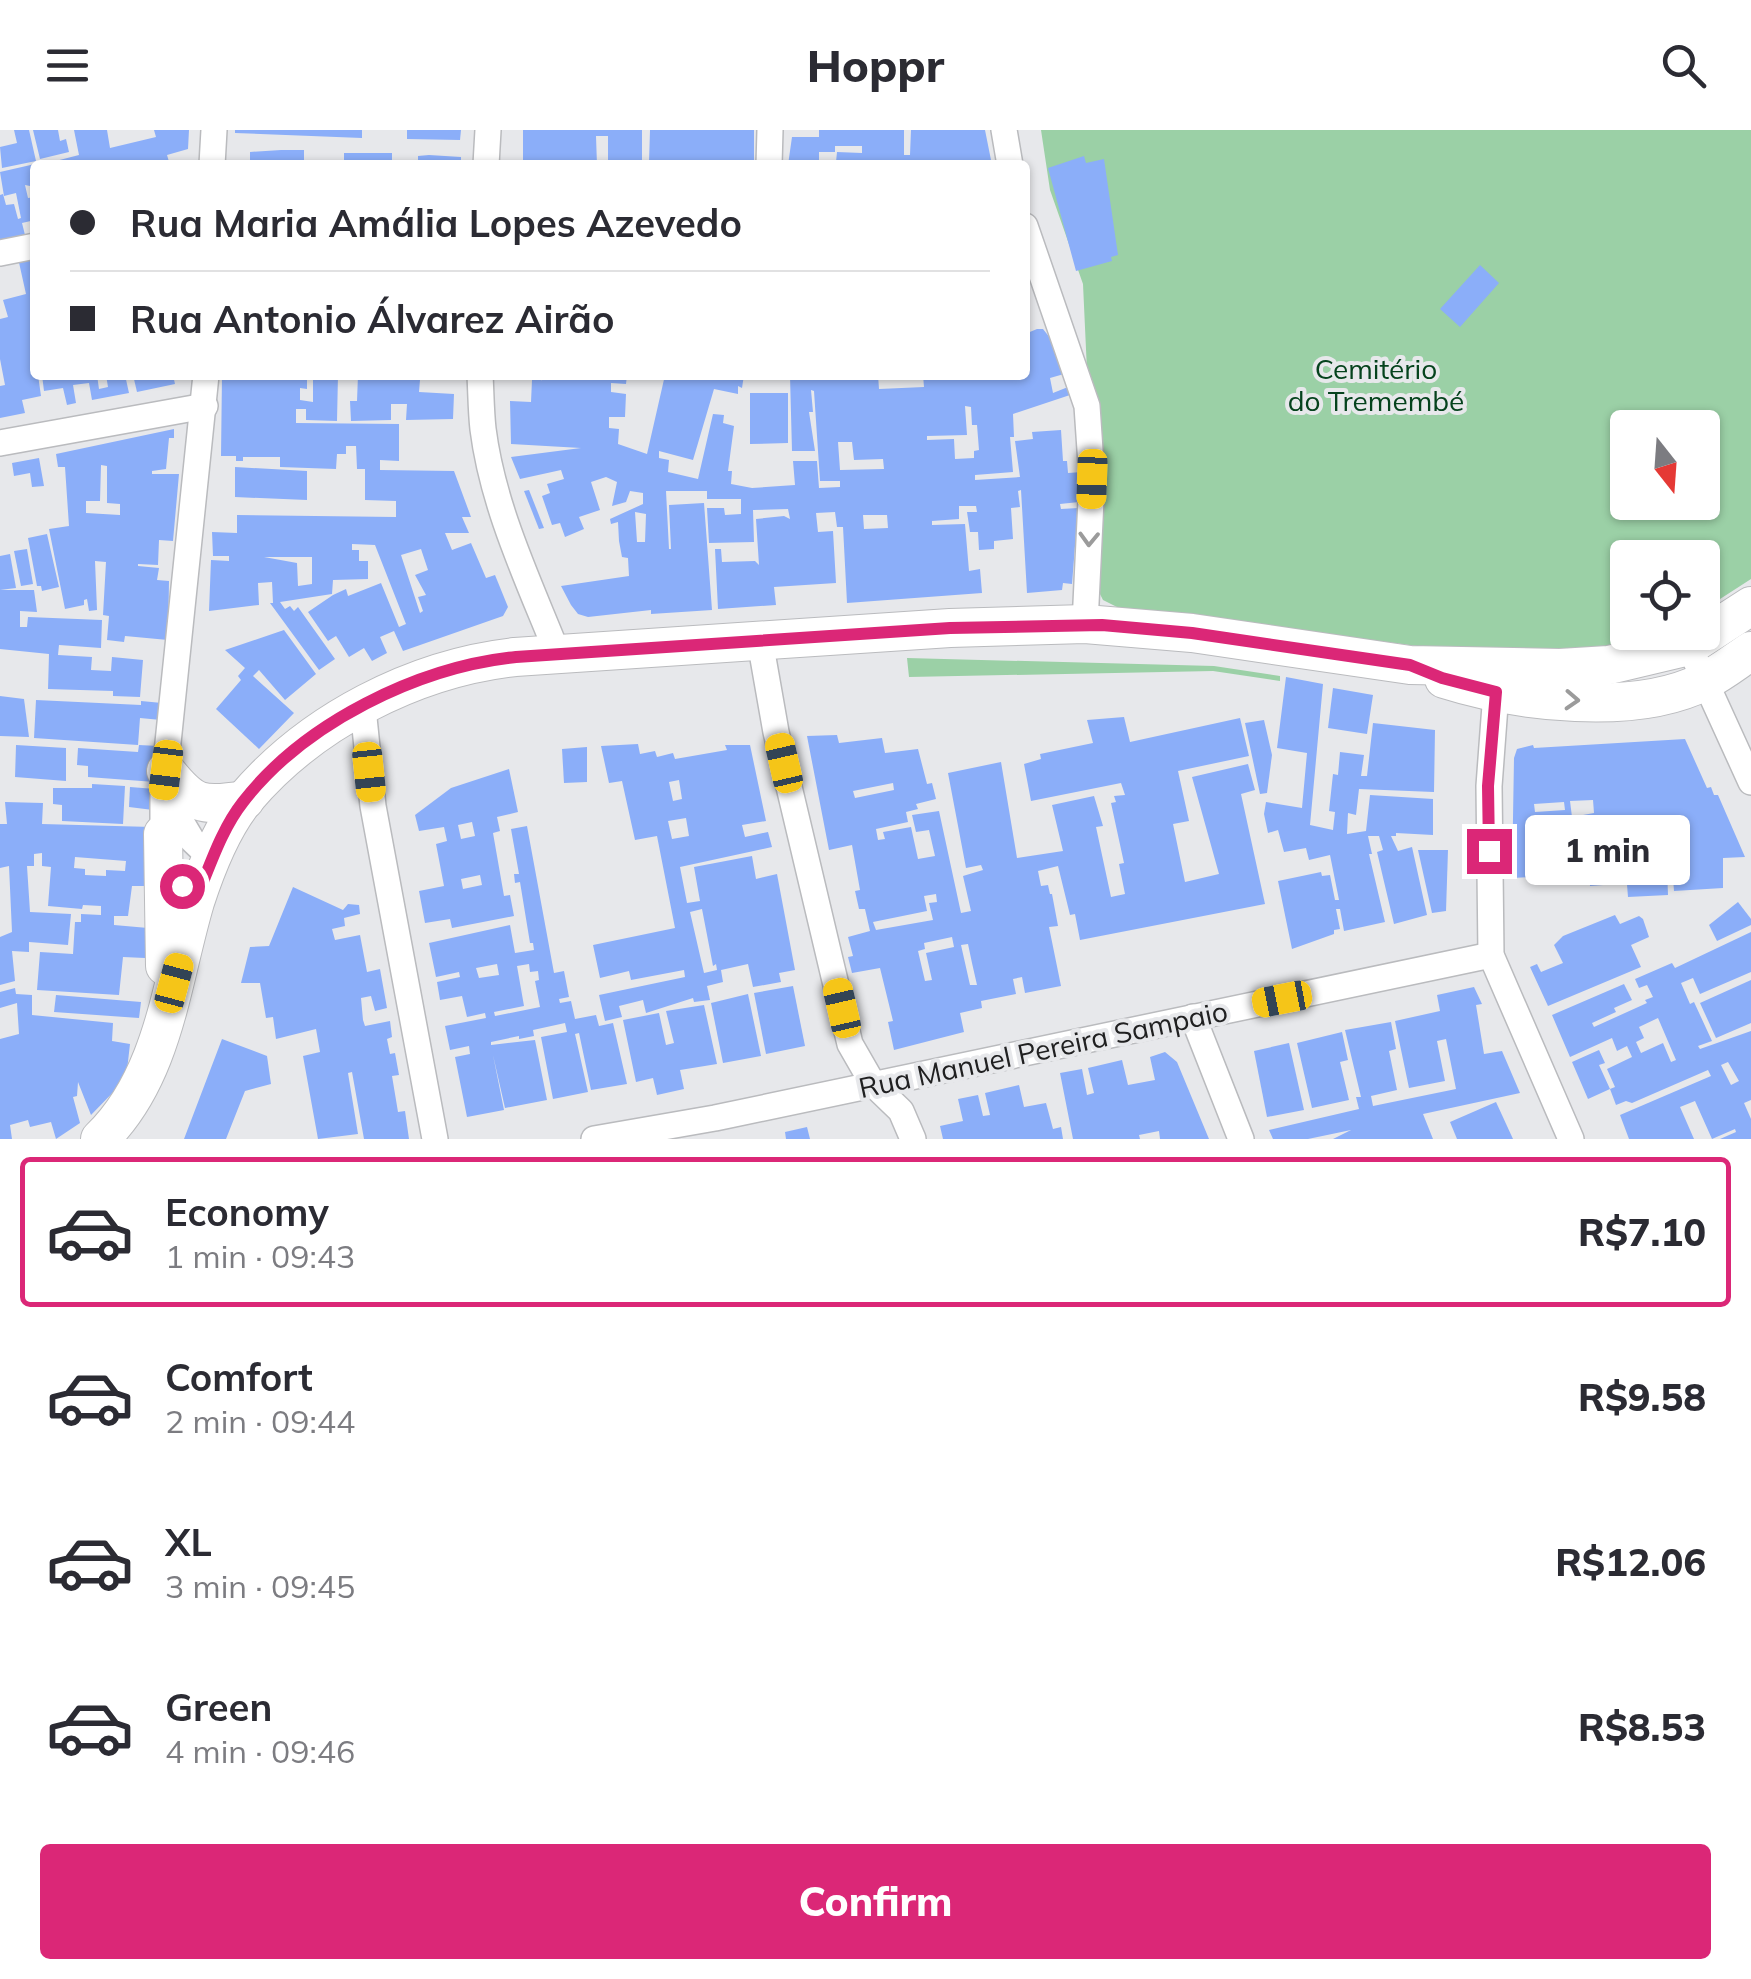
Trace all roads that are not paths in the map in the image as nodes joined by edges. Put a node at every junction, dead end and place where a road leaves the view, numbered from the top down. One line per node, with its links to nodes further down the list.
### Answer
1 (214, 130): 5 (street)
2 (488, 130): 6 (street)
3 (770, 130): 7 (street)
4 (1004, 130): 8 (street)
5 (212, 160)
6 (486, 160)
7 (769, 160)
8 (1009, 160)
9 (1030, 240): 12 (street)
10 (30, 247): 11 (street)
11 (0, 253)
12 (1049, 292): 13 (street); 19 (street, one-way to 19)
13 (1030, 302)
14 (206, 380): 16 (street)
15 (480, 380): 25 (street)
16 (205, 406): 17 (street); 30 (street)
17 (0, 443)
18 (1751, 606): 20 (main road)
19 (1085, 624): 21 (main road); 26 (main road)
20 (1720, 626)
21 (760, 641): 25 (main road); 39 (street)
22 (1672, 650): 26 (main road)
23 (1691, 650): 27 (street)
24 (1751, 652): 27 (main road)
25 (558, 655): 29 (main road)
26 (1410, 665): 28 (main road)
27 (1706, 681): 28 (main road, one-way to 27); 31 (street)
28 (1496, 692): 36 (street)
29 (363, 708): 32 (main road); 41 (street)
30 (164, 781): 32 (main road); 33 (street); 34 (street)
31 (1751, 782)
32 (245, 800): 34 (main road)
33 (163, 834): 35 (street); 37 (main road)
34 (212, 859): 35 (main road)
35 (196, 899): 37 (main road)
36 (1491, 955): 38 (street, Rua Manuel Pereira Sampaio); 45 (street)
37 (166, 1014): 40 (main road)
38 (1193, 1017): 39 (street, Rua Manuel Pereira Sampaio); 44 (street)
39 (872, 1084): 42 (street, Rua Manuel Pereira Sampaio); 43 (street)
40 (106, 1137)
41 (435, 1139)
42 (594, 1139)
43 (913, 1139)
44 (1241, 1139)
45 (1571, 1139)

